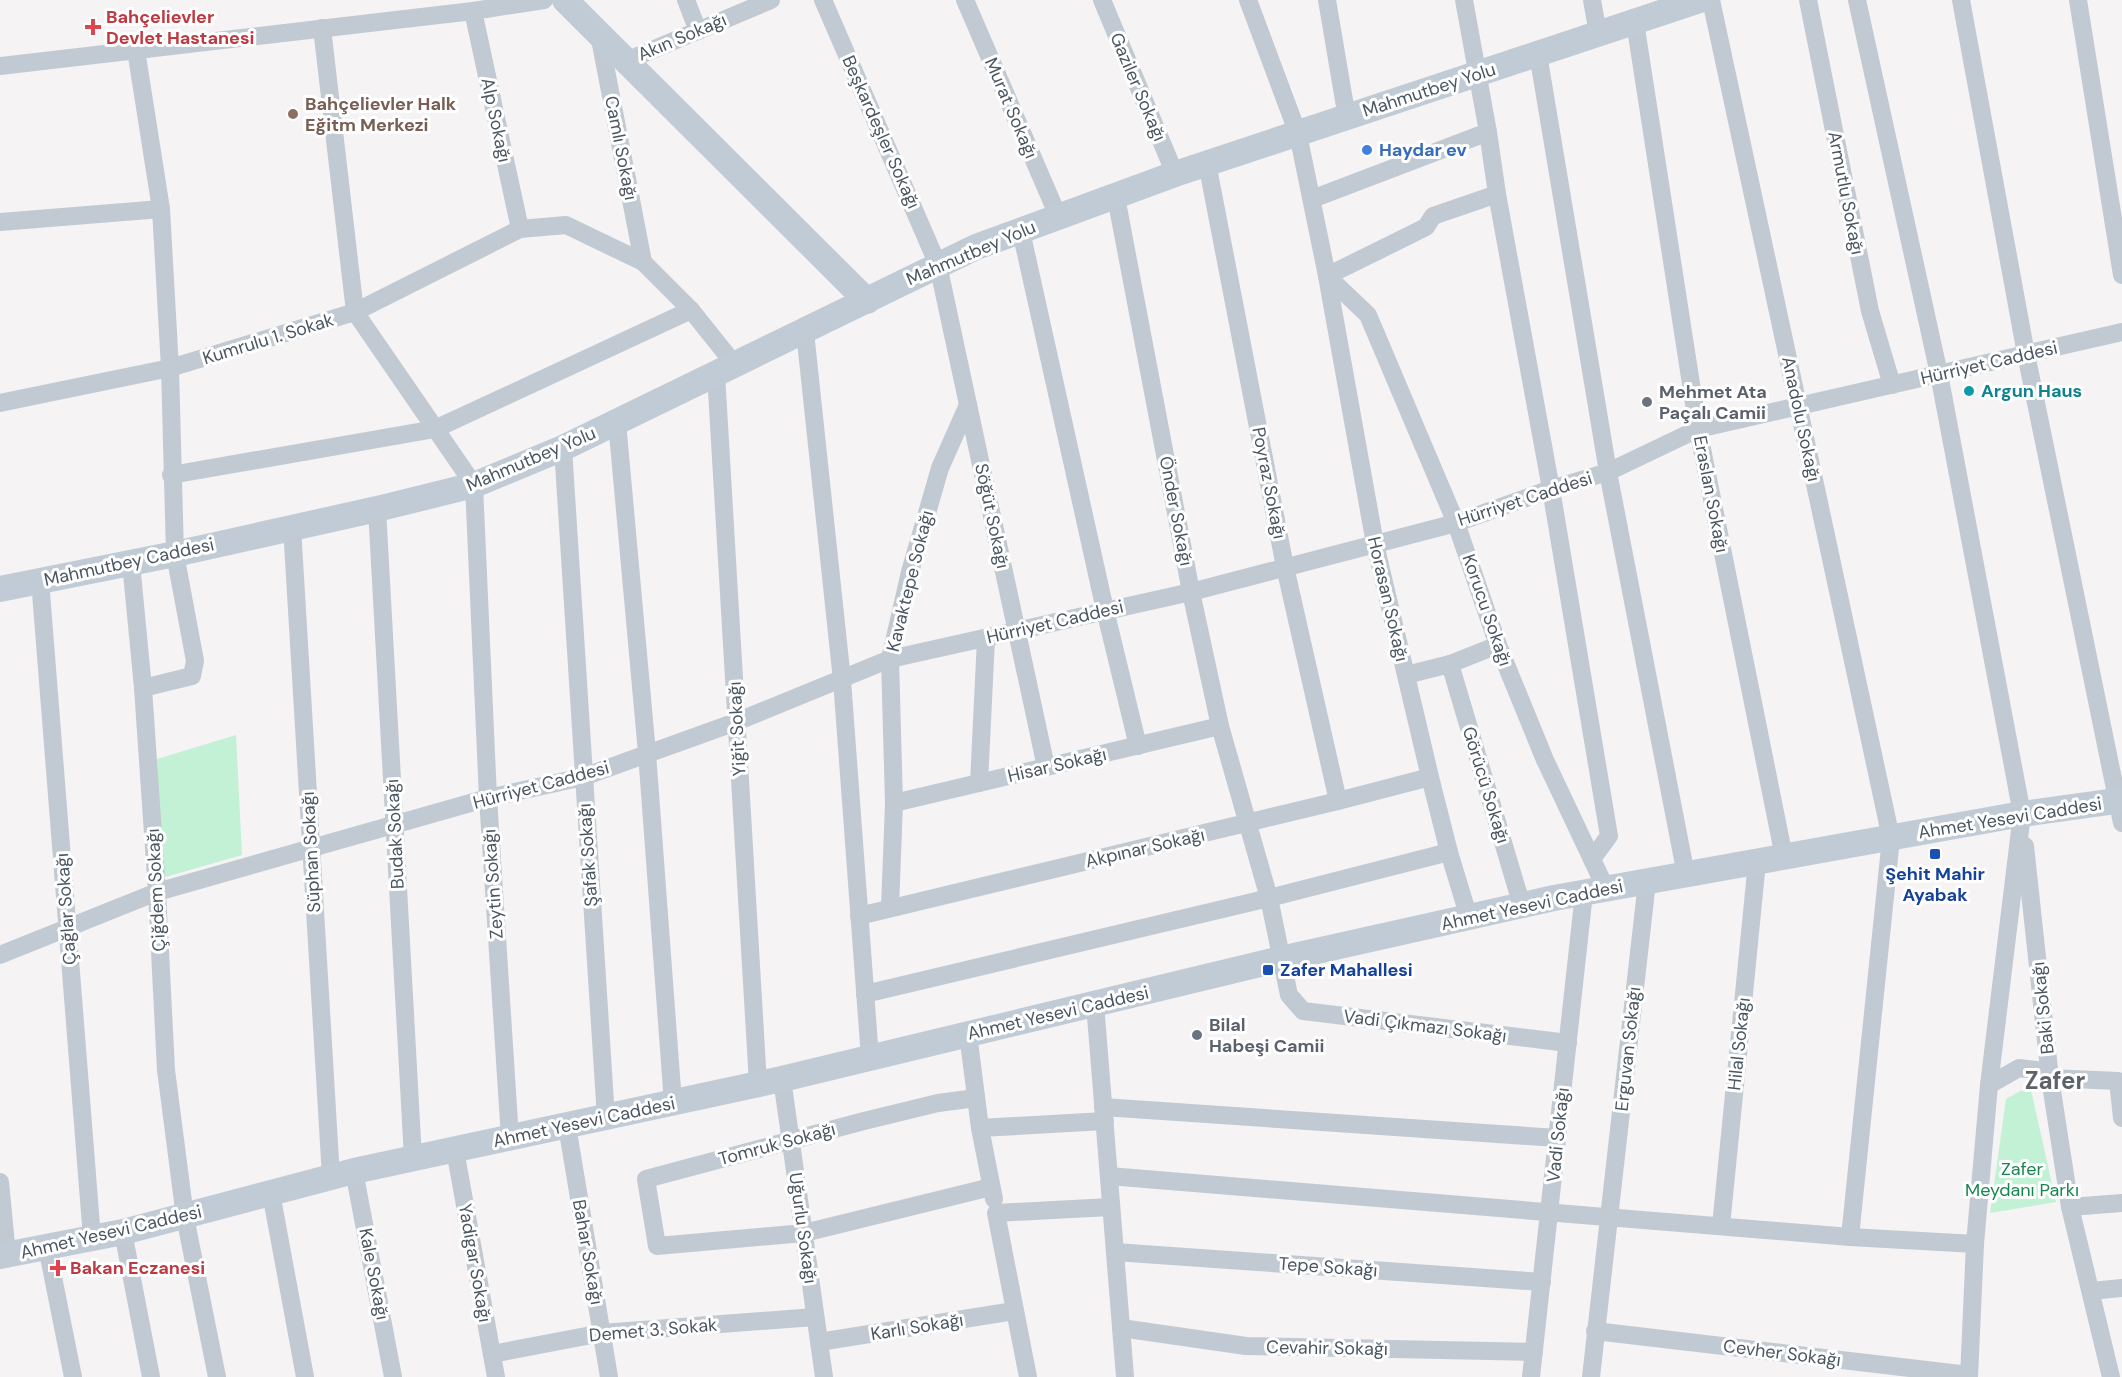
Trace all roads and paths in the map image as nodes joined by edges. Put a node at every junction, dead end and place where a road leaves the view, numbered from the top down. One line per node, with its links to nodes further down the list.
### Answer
1 (544, 0): 18 (street)
2 (565, 0): 22 (street)
3 (686, 0): 21 (street)
4 (771, 0): 21 (street, Akın Sokağı)
5 (823, 0): 43 (street, Beşkardeşler Sokağı)
6 (965, 0): 38 (street, Murat Sokağı)
7 (1102, 0): 33 (street, Gaziler Sokağı)
8 (1248, 0): 31 (street, Horasan Sokağı)
9 (1328, 0): 29 (street)
10 (1464, 0): 28 (street)
11 (1592, 0): 23 (street)
12 (1700, 0): 19 (street, Mahmutbey Yolu)
13 (1711, 0): 58 (street, Anadolu Sokağı)
14 (1808, 0): 55 (street, Armutlu Sokağı)
15 (1857, 0): 54 (street)
16 (1961, 0): 51 (street)
17 (2078, 0): 44 (street)
18 (472, 10): 20 (street); 40 (street, Alp Sokağı)
19 (1635, 21): 23 (street, Mahmutbey Yolu); 61 (street, Eraslan Sokağı)
20 (322, 28): 24 (street); 48 (street)
21 (698, 31): 26 (street, Akın Sokağı)
22 (599, 34): 26 (street); 42 (street, Camlı Sokağı)
23 (1598, 34): 25 (street, Mahmutbey Yolu)
24 (136, 50): 27 (street); 37 (street)
25 (1538, 54): 28 (street, Mahmutbey Yolu); 63 (street)
26 (626, 61): 46 (street)
27 (0, 66)
28 (1478, 74): 29 (street, Mahmutbey Yolu); 30 (street)
29 (1347, 118): 31 (street, Mahmutbey Yolu)
30 (1488, 132): 34 (street); 36 (street)
31 (1298, 134): 32 (street, Mahmutbey Yolu); 36 (street, Horasan Sokağı)
32 (1207, 164): 33 (street, Mahmutbey Yolu); 74 (street, Poyraz Sokağı)
33 (1175, 174): 35 (street, Mahmutbey Yolu)
34 (1497, 194): 45 (street); 66 (street)
35 (1116, 197): 38 (street, Mahmutbey Yolu); 77 (street, Önder Sokağı)
36 (1312, 199): 45 (street, Horasan Sokağı)
37 (161, 208): 39 (street); 52 (street)
38 (1058, 216): 41 (street, Mahmutbey Yolu)
39 (0, 222)
40 (520, 229): 42 (street); 48 (street, Kumrulu 1. Sokak)
41 (1021, 231): 43 (street, Mahmutbey Yolu); 78 (street)
42 (644, 262): 47 (street)
43 (938, 265): 46 (street, Mahmutbey Yolu); 57 (street, Söğüt Sokağı)
44 (2122, 275)
45 (1327, 276): 68 (street, Korucu Sokağı); 71 (street, Horasan Sokağı)
46 (867, 301): 49 (street, Mahmutbey Yolu)
47 (690, 310): 53 (street); 60 (street)
48 (355, 312): 52 (street, Kumrulu 1. Sokak); 60 (street)
49 (805, 332): 53 (street, Mahmutbey Yolu); 85 (street)
50 (2122, 332): 51 (street, Hürriyet Caddesi)
51 (2026, 354): 54 (street, Hürriyet Caddesi); 98 (street)
52 (170, 368): 56 (street, Kumrulu 1. Sokak); 64 (street)
53 (726, 370): 59 (street, Mahmutbey Yolu); 87 (street, Yiğit Sokağı)
54 (1939, 374): 55 (street, Hürriyet Caddesi); 99 (street)
55 (1892, 385): 58 (street, Hürriyet Caddesi)
56 (0, 403)
57 (969, 405): 79 (street, Söğüt Sokağı); 82 (street, Kavaktepe Sokağı)
58 (1798, 407): 61 (street, Hürriyet Caddesi); 102 (street, Anadolu Sokağı)
59 (617, 422): 62 (street, Mahmutbey Yolu); 90 (street)
60 (435, 429): 64 (street); 65 (street)
61 (1698, 429): 63 (street, Hürriyet Caddesi); 105 (street, Eraslan Sokağı)
62 (563, 448): 65 (street, Mahmutbey Yolu); 92 (street, Şafak Sokağı)
63 (1608, 472): 66 (street, Hürriyet Caddesi); 108 (street)
64 (171, 475): 72 (street)
65 (474, 485): 67 (street, Mahmutbey Yolu); 95 (street, Zeytin Sokağı)
66 (1551, 489): 68 (street, Hürriyet Caddesi); 106 (street)
67 (377, 509): 69 (street, Mahmutbey Yolu); 101 (street, Budak Sokağı)
68 (1456, 523): 71 (street, Hürriyet Caddesi); 81 (street, Korucu Sokağı)
69 (292, 527): 70 (street, Mahmutbey Yolu); 103 (street, Süphan Sokağı)
70 (257, 535): 72 (street, Mahmutbey Caddesi)
71 (1375, 544): 74 (street, Hürriyet Caddesi); 84 (street, Horasan Sokağı)
72 (175, 554): 73 (street, Mahmutbey Caddesi); 86 (street)
73 (131, 563): 75 (street, Mahmutbey Caddesi); 86 (street, Çiğdem Sokağı)
74 (1286, 567): 77 (street, Hürriyet Caddesi); 96 (street, Poyraz Sokağı)
75 (40, 580): 76 (street, Mahmutbey Caddesi); 117 (street, Çağlar Sokağı)
76 (0, 589)
77 (1191, 592): 78 (street, Hürriyet Caddesi); 88 (street, Önder Sokağı)
78 (1105, 610): 79 (street, Hürriyet Caddesi); 89 (street)
79 (1017, 631): 80 (street, Hürriyet Caddesi); 91 (street, Söğüt Sokağı)
80 (986, 639): 82 (street, Hürriyet Caddesi); 94 (street)
81 (1498, 645): 83 (street); 106 (street, Korucu Sokağı)
82 (890, 659): 85 (street, Hürriyet Caddesi); 97 (street, Kavaktepe Sokağı)
83 (1450, 664): 84 (street); 113 (street, Görücü Sokağı)
84 (1406, 675): 93 (street, Horasan Sokağı)
85 (842, 680): 87 (street, Hürriyet Caddesi); 115 (street)
86 (143, 688): 111 (street, Çiğdem Sokağı)
87 (736, 722): 90 (street, Hürriyet Caddesi); 126 (street, Yiğit Sokağı)
88 (1220, 726): 89 (street, Hisar Sokağı); 100 (street, Önder Sokağı)
89 (1138, 746): 91 (street, Hisar Sokağı)
90 (647, 753): 92 (street, Hürriyet Caddesi); 129 (street)
91 (1046, 768): 94 (street, Hisar Sokağı)
92 (583, 777): 95 (street, Hürriyet Caddesi); 131 (street, Şafak Sokağı)
93 (1430, 777): 96 (street, Akpınar Sokağı); 104 (street, Horasan Sokağı)
94 (979, 783): 97 (street, Hisar Sokağı)
95 (488, 798): 101 (street, Hürriyet Caddesi); 135 (street, Zeytin Sokağı)
96 (1338, 801): 100 (street, Akpınar Sokağı)
97 (894, 803): 114 (street, Kavaktepe Sokağı)
98 (2121, 808): 99 (street, Ahmet Yesevi Caddesi)
99 (2022, 814): 102 (street, Ahmet Yesevi Caddesi); 125 (street, Baki Sokağı); 127 (street)
100 (1248, 823): 112 (street, Önder Sokağı); 114 (street, Akpınar Sokağı)
101 (394, 826): 103 (street, Hürriyet Caddesi); 139 (street, Budak Sokağı)
102 (1891, 838): 105 (street, Ahmet Yesevi Caddesi); 155 (street, Anadolu Sokağı)
103 (311, 848): 111 (street, Hürriyet Caddesi); 140 (street, Süphan Sokağı)
104 (1449, 852): 112 (street); 116 (street, Horasan Sokağı)
105 (1784, 857): 107 (street, Ahmet Yesevi Caddesi)
106 (1592, 859): 110 (street, Korucu Sokağı)
107 (1757, 862): 108 (street, Ahmet Yesevi Caddesi); 152 (street, Hilal Sokağı)
108 (1686, 875): 109 (street, Ahmet Yesevi Caddesi)
109 (1647, 882): 110 (street, Ahmet Yesevi Caddesi); 151 (street, Erguvan Sokağı)
110 (1595, 891): 113 (street, Ahmet Yesevi Caddesi); 123 (street, Vadi Sokağı)
111 (157, 892): 117 (street, Hürriyet Caddesi); 150 (street, Çiğdem Sokağı)
112 (1269, 898): 119 (street, Vadi Çıkmazı Sokağı); 120 (street)
113 (1522, 906): 116 (street, Ahmet Yesevi Caddesi)
114 (890, 908): 115 (street, Akpınar Sokağı)
115 (859, 916): 120 (street)
116 (1469, 918): 119 (street, Ahmet Yesevi Caddesi)
117 (67, 928): 118 (street, Hürriyet Caddesi); 156 (street, Çağlar Sokağı)
118 (0, 955)
119 (1281, 959): 121 (street, Ahmet Yesevi Caddesi); 123 (street, Vadi Çıkmazı Sokağı)
120 (865, 994): 124 (street)
121 (1095, 1004): 122 (street, Ahmet Yesevi Caddesi); 130 (street)
122 (968, 1034): 124 (street, Ahmet Yesevi Caddesi); 128 (street)
123 (1568, 1043): 136 (street, Vadi Sokağı)
124 (870, 1058): 126 (street, Ahmet Yesevi Caddesi)
125 (2050, 1078): 127 (street); 132 (street); 147 (street, Baki Sokağı)
126 (770, 1081): 129 (street, Ahmet Yesevi Caddesi); 137 (street, Uğurlu Sokağı)
127 (1989, 1085): 157 (street)
128 (976, 1098): 134 (street); 137 (street, Tomruk Sokağı)
129 (673, 1103): 131 (street, Ahmet Yesevi Caddesi)
130 (1104, 1114): 134 (street); 136 (street); 141 (street)
131 (606, 1118): 133 (street, Ahmet Yesevi Caddesi)
132 (2122, 1119)
133 (567, 1126): 135 (street, Ahmet Yesevi Caddesi); 168 (street, Bahar Sokağı)
134 (980, 1128): 143 (street)
135 (510, 1138): 138 (street, Ahmet Yesevi Caddesi)
136 (1557, 1138): 148 (street, Vadi Sokağı)
137 (790, 1142): 154 (street, Uğurlu Sokağı); 154 (street, Tomruk Sokağı)
138 (454, 1150): 139 (street, Ahmet Yesevi Caddesi); 171 (street, Yadigar Sokağı)
139 (413, 1158): 140 (street, Ahmet Yesevi Caddesi)
140 (343, 1174): 144 (street, Ahmet Yesevi Caddesi); 178 (street, Kale Sokağı)
141 (1109, 1176): 146 (street); 148 (street)
142 (0, 1182): 160 (street)
143 (991, 1187): 149 (street); 154 (street)
144 (271, 1193): 150 (street, Ahmet Yesevi Caddesi); 177 (street)
145 (2122, 1203): 147 (street)
146 (1110, 1207): 149 (street); 159 (street)
147 (2070, 1207): 163 (street, Baki Sokağı)
148 (1549, 1212): 151 (street); 161 (street, Vadi Sokağı)
149 (996, 1213): 164 (street)
150 (185, 1217): 153 (street, Ahmet Yesevi Caddesi); 176 (street, Çiğdem Sokağı)
151 (1609, 1217): 152 (street); 167 (street, Erguvan Sokağı)
152 (1721, 1226): 155 (street)
153 (123, 1232): 156 (street, Ahmet Yesevi Caddesi); 175 (street)
154 (804, 1233): 165 (street, Uğurlu Sokağı)
155 (1850, 1237): 157 (street)
156 (92, 1238): 158 (street, Ahmet Yesevi Caddesi)
157 (1975, 1244): 172 (street)
158 (47, 1247): 160 (street, Ahmet Yesevi Caddesi); 174 (street)
159 (1115, 1252): 161 (street, Tepe Sokağı); 166 (street)
160 (3, 1256)
161 (1542, 1281): 170 (street, Vadi Sokağı)
162 (2122, 1288): 163 (street)
163 (2091, 1291): 173 (street, Baki Sokağı)
164 (1014, 1311): 169 (street, Karlı Sokağı); 182 (street)
165 (815, 1317): 168 (street, Demet 3. Sokak); 169 (street, Uğurlu Sokağı)
166 (1121, 1328): 170 (street, Cevahir Sokağı); 183 (street)
167 (1595, 1331): 172 (street, Cevher Sokağı); 185 (street, Erguvan Sokağı)
168 (602, 1333): 171 (street, Demet 3. Sokak); 180 (street, Bahar Sokağı)
169 (819, 1342): 181 (street, Uğurlu Sokağı)
170 (1534, 1352): 184 (street, Vadi Sokağı)
171 (492, 1354): 179 (street, Yadigar Sokağı)
172 (1969, 1376)
173 (2114, 1376)
174 (74, 1377)
175 (151, 1377)
176 (217, 1377)
177 (305, 1377)
178 (393, 1377)
179 (496, 1377)
180 (609, 1377)
181 (824, 1377)
182 (1028, 1377)
183 (1125, 1377)
184 (1531, 1377)
185 (1591, 1377)

